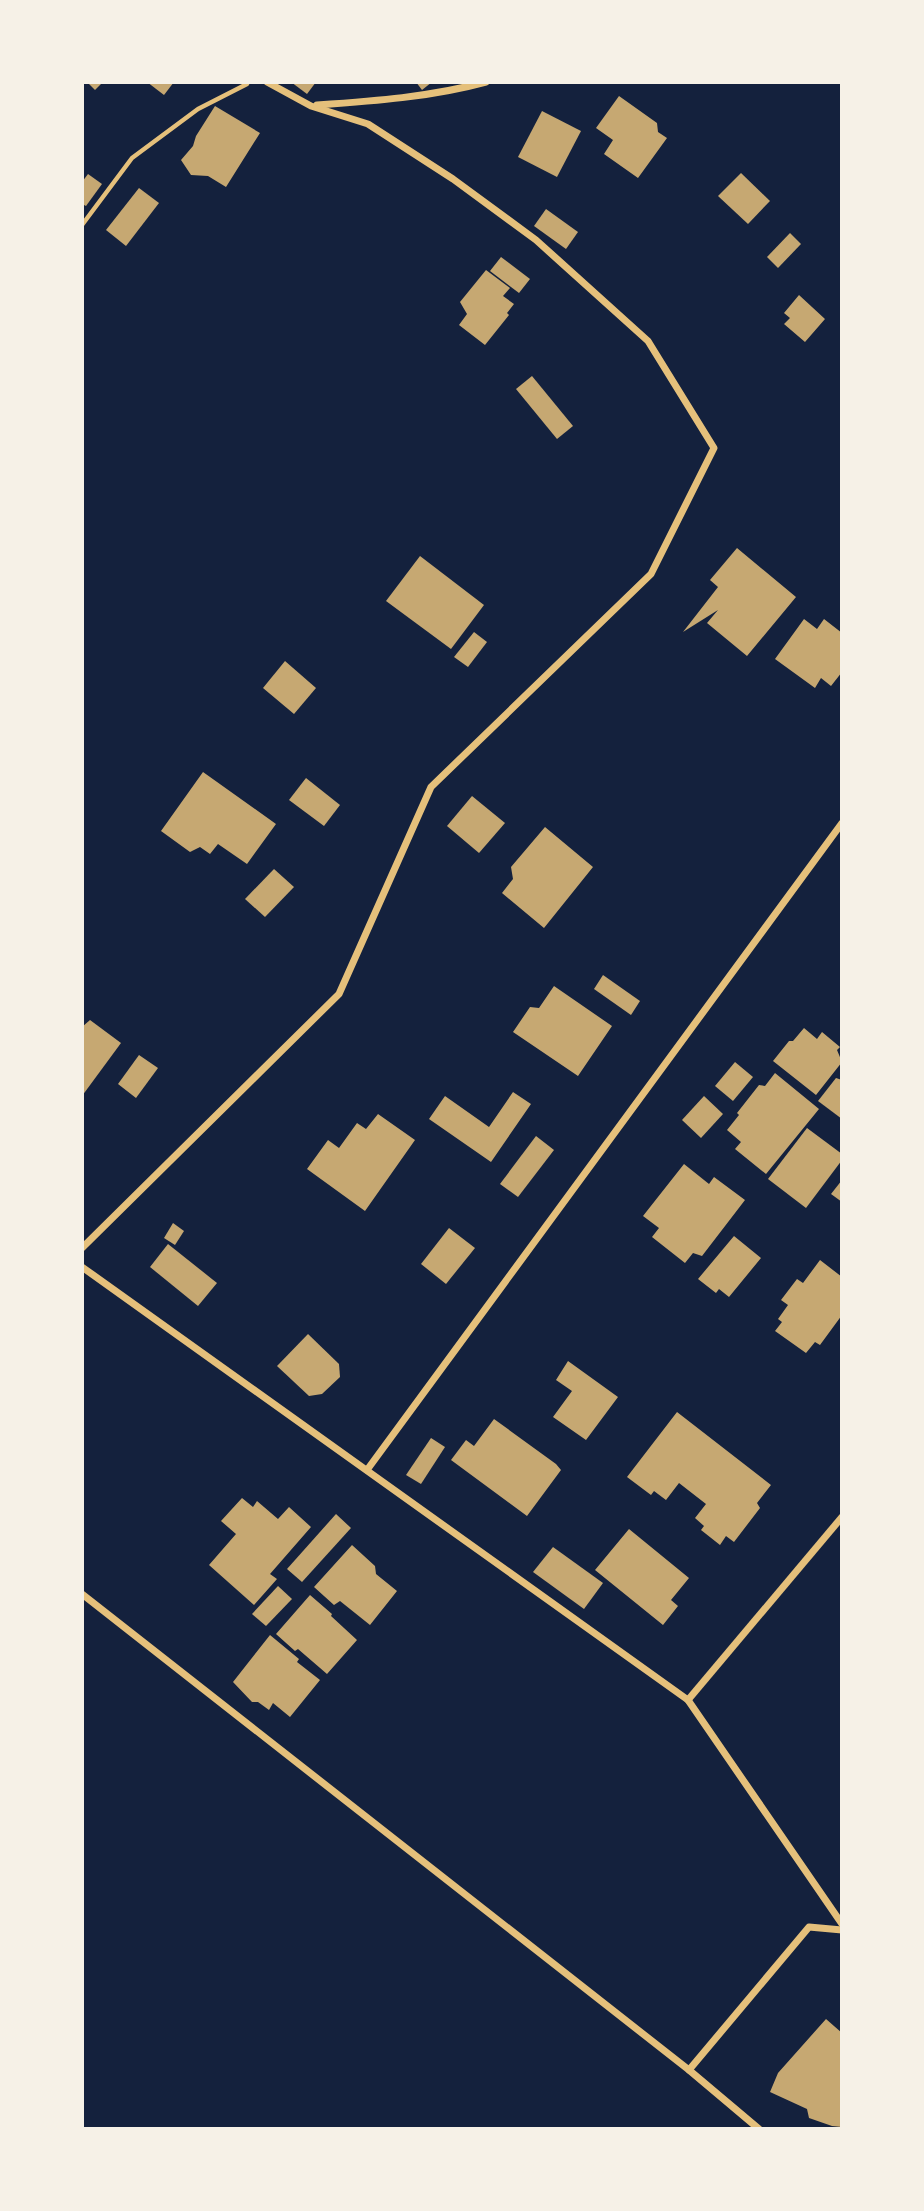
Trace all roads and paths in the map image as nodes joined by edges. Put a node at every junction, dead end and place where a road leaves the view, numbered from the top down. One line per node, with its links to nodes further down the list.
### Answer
1 (251, 82): 5 (path)
2 (267, 82): 4 (street)
3 (486, 82): 4 (street)
4 (311, 106): 7 (street)
5 (82, 225)
6 (842, 823): 9 (street)
7 (82, 1248)
8 (82, 1268): 9 (street)
9 (367, 1470): 12 (street)
10 (842, 1517): 12 (street)
11 (82, 1594): 15 (street)
12 (688, 1700): 13 (street)
13 (842, 1924)
14 (842, 1930): 15 (street)
15 (689, 2070): 16 (street)
16 (759, 2129)

